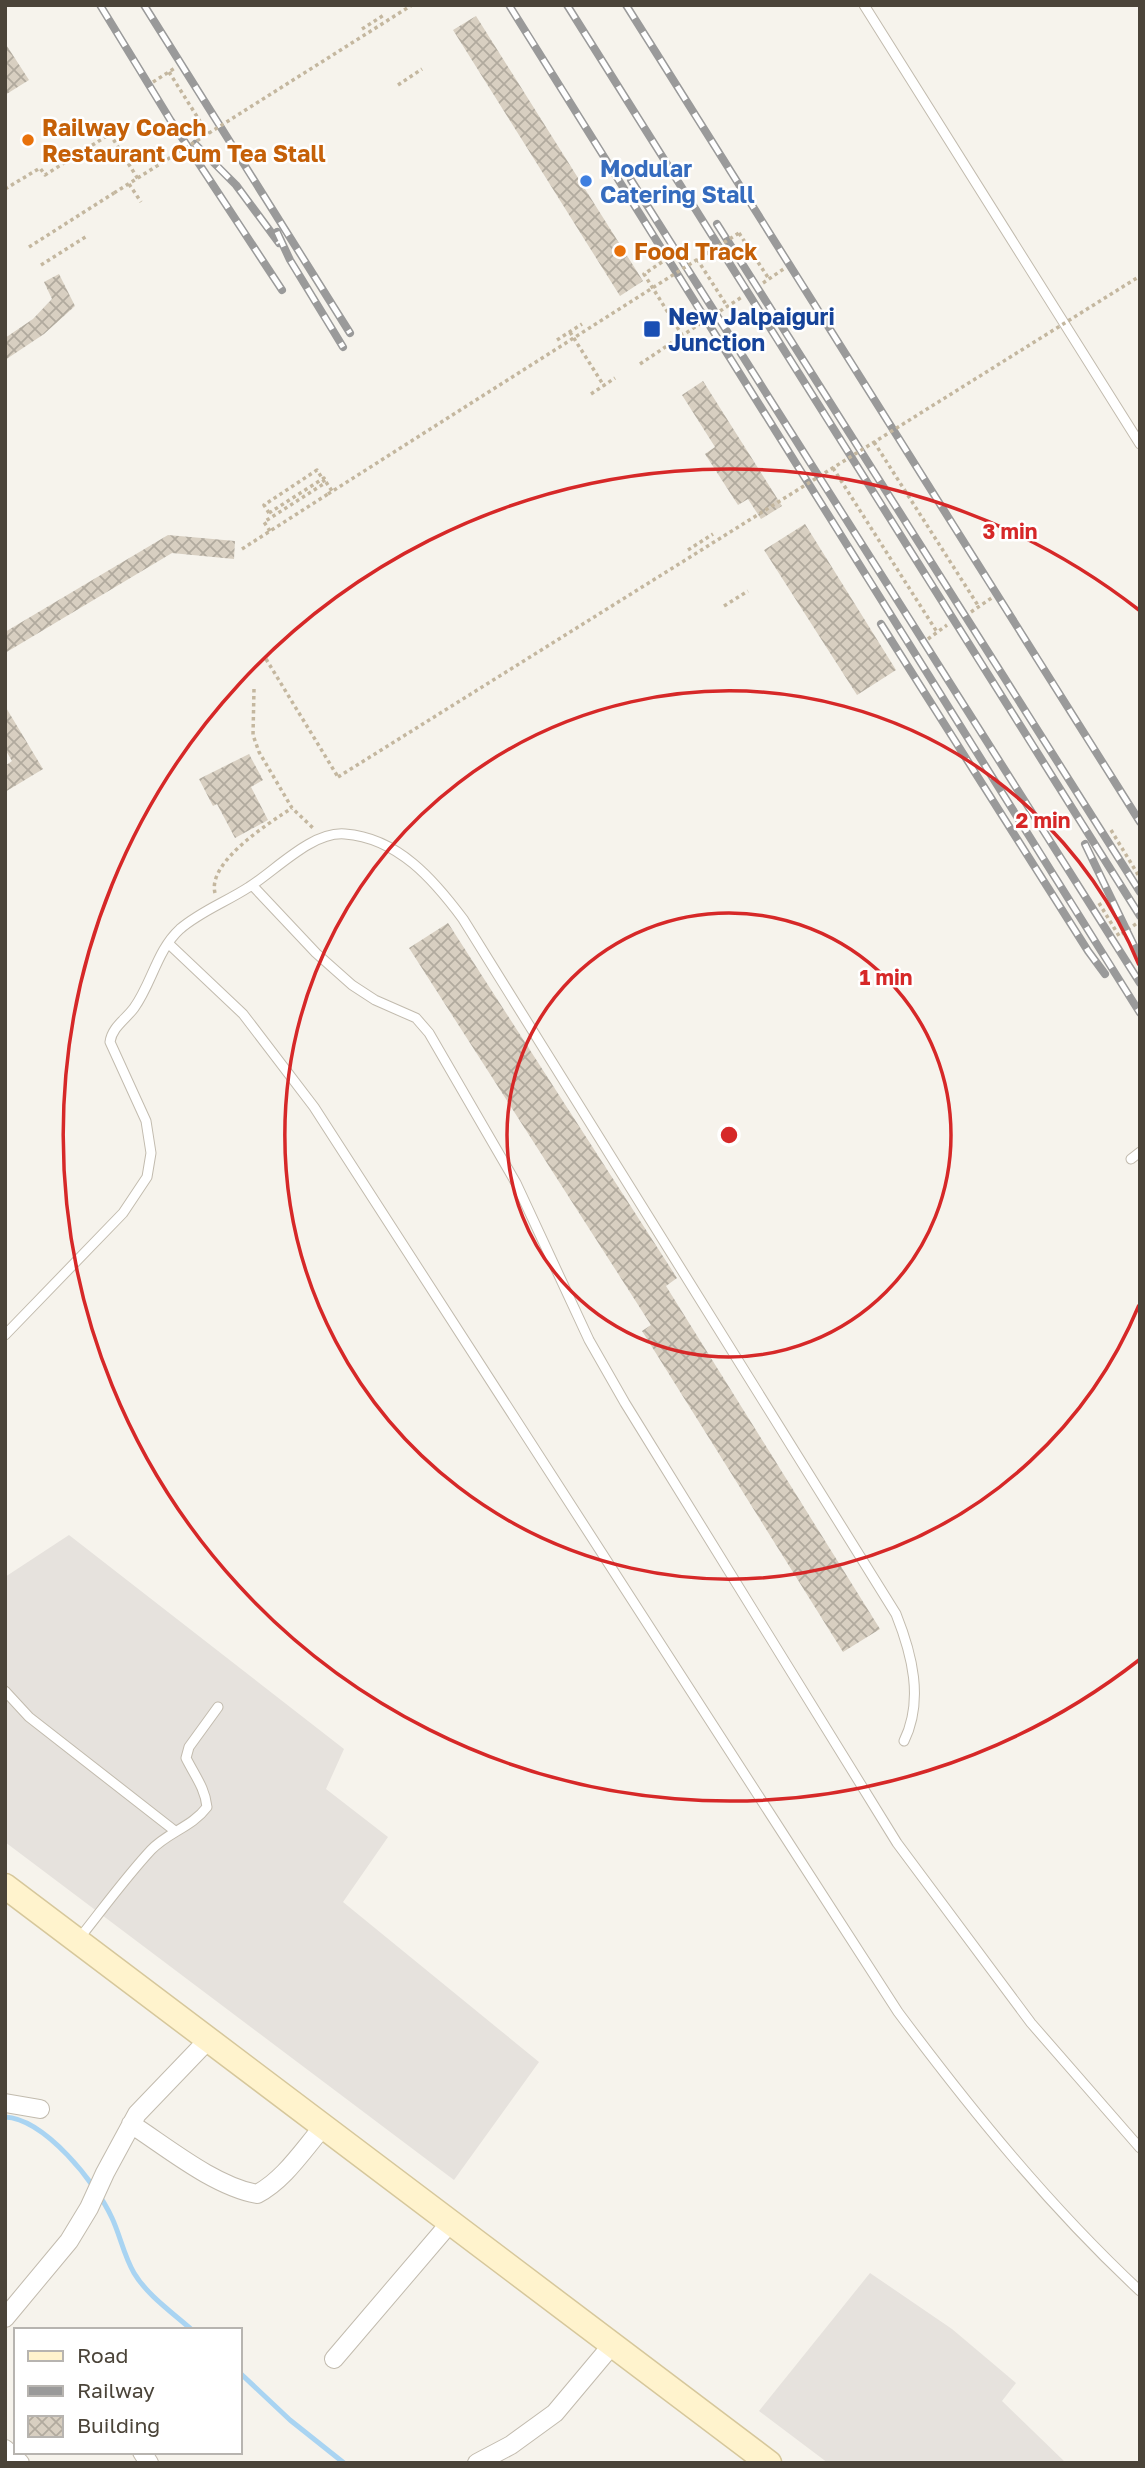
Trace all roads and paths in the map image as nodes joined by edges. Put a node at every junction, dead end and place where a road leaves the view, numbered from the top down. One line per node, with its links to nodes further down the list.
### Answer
1 (412, 5): 6 (path, bridge)
2 (864, 5): 41 (lane)
3 (384, 15): 4 (path)
4 (372, 23): 5 (path); 6 (path, bridge)
5 (362, 29)
6 (375, 29): 12 (path, bridge)
7 (175, 68): 9 (path)
8 (422, 69): 11 (path)
9 (169, 72): 10 (path); 12 (path)
10 (153, 82)
11 (398, 85)
12 (208, 134): 13 (path, bridge)
13 (138, 179): 14 (path, bridge); 15 (path)
14 (130, 184): 16 (path); 18 (path, bridge)
15 (5, 189)
16 (141, 202)
17 (88, 236): 21 (path)
18 (29, 247)
19 (697, 259): 24 (path, bridge); 26 (path, bridge); 28 (path)
20 (663, 262): 26 (path)
21 (41, 265)
22 (785, 268): 24 (path)
23 (1140, 276): 40 (path, bridge)
24 (769, 279): 25 (path)
25 (763, 283)
26 (652, 288): 33 (path); 34 (path, bridge)
27 (742, 297): 28 (path)
28 (727, 306): 29 (path)
29 (720, 311)
30 (701, 323): 33 (path)
31 (582, 324): 32 (path)
32 (570, 332): 34 (path, bridge); 35 (path)
33 (682, 335): 36 (path)
34 (573, 338): 38 (path); 43 (path, bridge)
35 (557, 340)
36 (640, 364)
37 (615, 378): 38 (path)
38 (604, 386): 39 (path)
39 (591, 394)
40 (874, 442): 42 (path, bridge); 53 (path)
41 (1140, 444)
42 (833, 468): 47 (path, bridge); 56 (path)
43 (330, 493): 44 (path); 44 (path, bridge)
44 (270, 531): 48 (path)
45 (713, 534): 46 (path)
46 (701, 542): 47 (path, bridge); 49 (path)
47 (704, 548): 58 (path, bridge)
48 (242, 549)
49 (688, 550)
50 (748, 591): 52 (path)
51 (993, 597): 53 (path)
52 (724, 606)
53 (979, 607): 54 (path)
54 (971, 612)
55 (947, 625): 56 (path)
56 (937, 632): 57 (path)
57 (928, 639)
58 (267, 659)
59 (254, 689): 60 (path)
60 (292, 808): 62 (path); 65 (path)
61 (1111, 830): 63 (path)
62 (319, 839): 64 (lane); 74 (lane)
63 (1140, 878)
64 (252, 885): 65 (lane); 83 (lane)
65 (217, 903): 68 (lane)
66 (1099, 903): 67 (path)
67 (1140, 921)
68 (169, 944): 71 (lane); 85 (lane)
69 (1140, 1152): 70 (lane)
70 (1131, 1159)
71 (5, 1335)
72 (5, 1691): 75 (lane)
73 (218, 1707): 75 (lane)
74 (904, 1741)
75 (174, 1831): 77 (lane)
76 (5, 1886): 77 (main road)
77 (77, 1941): 78 (main road)
78 (208, 2040): 81 (street); 82 (main road)
79 (5, 2102): 80 (street)
80 (40, 2109)
81 (131, 2124): 82 (street); 86 (street)
82 (323, 2127): 84 (main road)
83 (1140, 2148)
84 (450, 2223): 87 (main road); 88 (street)
85 (1140, 2291)
86 (5, 2318)
87 (612, 2345): 91 (street); 92 (main road)
88 (334, 2359)
89 (5, 2449): 90 (street)
90 (20, 2463)
91 (477, 2463)
92 (769, 2463)

